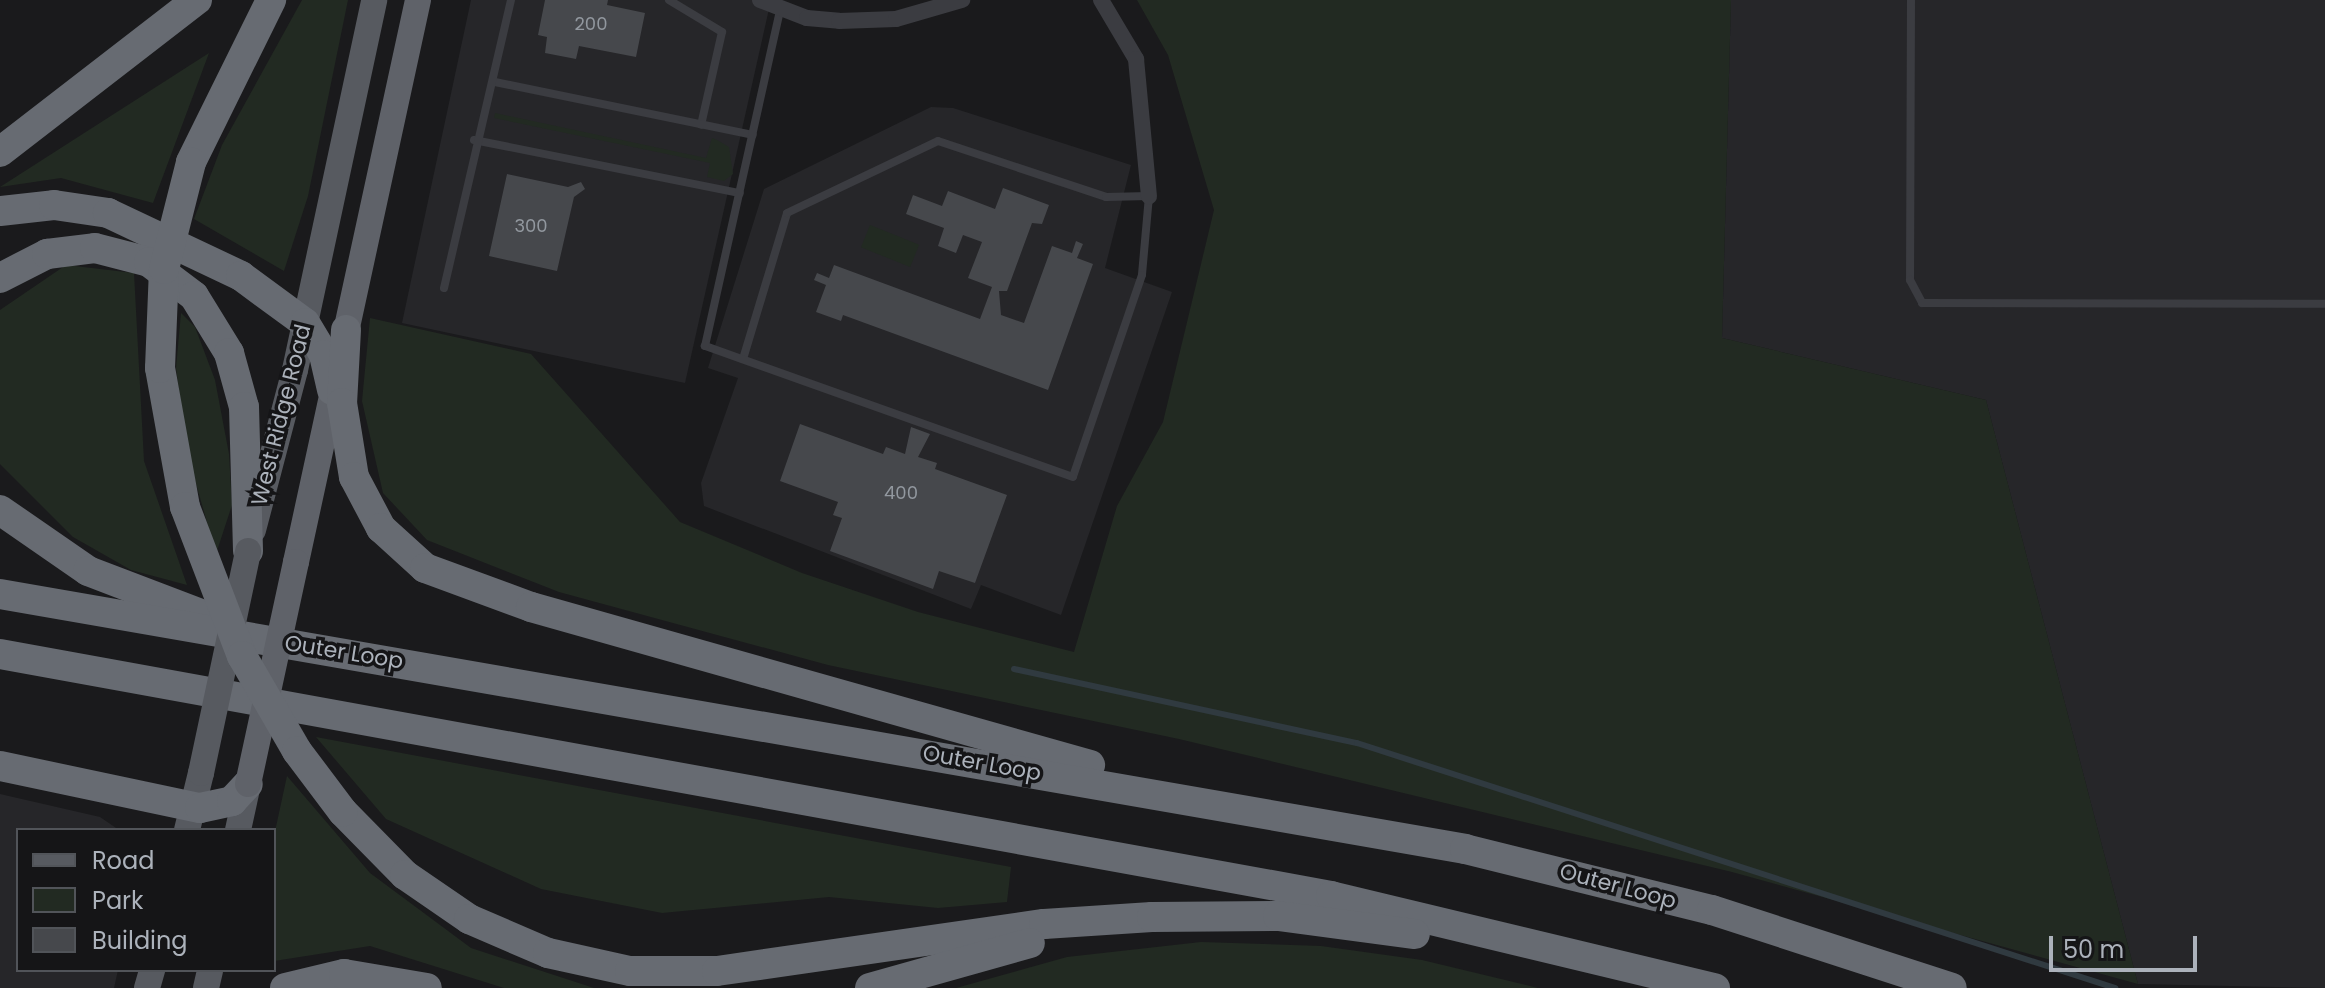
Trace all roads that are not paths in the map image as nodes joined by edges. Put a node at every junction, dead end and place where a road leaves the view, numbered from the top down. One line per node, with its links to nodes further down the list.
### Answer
1 (197, 0): 16 (highway)
2 (271, 0): 37 (highway, bridge)
3 (374, 0): 23 (main road, West Ridge Road)
4 (418, 0): 24 (highway, West Ridge Road)
5 (511, 0): 12 (lane)
6 (669, 0): 13 (lane)
7 (760, 0): 11 (street)
8 (962, 0): 11 (street)
9 (1101, 0): 18 (street)
10 (1911, 0): 22 (lane)
11 (780, 10): 14 (lane)
12 (495, 82): 13 (lane); 15 (lane)
13 (701, 125): 14 (lane)
14 (753, 135): 17 (lane)
15 (474, 140): 17 (lane); 21 (lane)
16 (0, 152)
17 (740, 193): 25 (lane)
18 (1149, 196): 25 (lane); 25 (lane)
19 (0, 211): 23 (highway)
20 (0, 278): 28 (highway)
21 (444, 288)
22 (2325, 304)
23 (305, 323): 26 (highway); 28 (main road, West Ridge Road)
24 (346, 330): 26 (highway, West Ridge Road); 34 (highway)
25 (743, 359)
26 (332, 394): 33 (highway, West Ridge Road, bridge)
27 (0, 510): 30 (highway)
28 (248, 551): 35 (main road, West Ridge Road, bridge)
29 (0, 594): 30 (highway, Outer Loop)
30 (333, 649): 34 (highway, Outer Loop)
31 (0, 654): 38 (highway)
32 (0, 766): 35 (highway)
33 (248, 784): 35 (highway); 36 (main road, West Ridge Road)
34 (1289, 817): 43 (highway, Outer Loop)
35 (190, 819)
36 (238, 828)
37 (1175, 916): 38 (highway); 41 (highway)
38 (1685, 980): 42 (highway)
39 (285, 988): 40 (highway)
40 (427, 988)
41 (870, 988)
42 (1715, 988)
43 (1952, 988)

